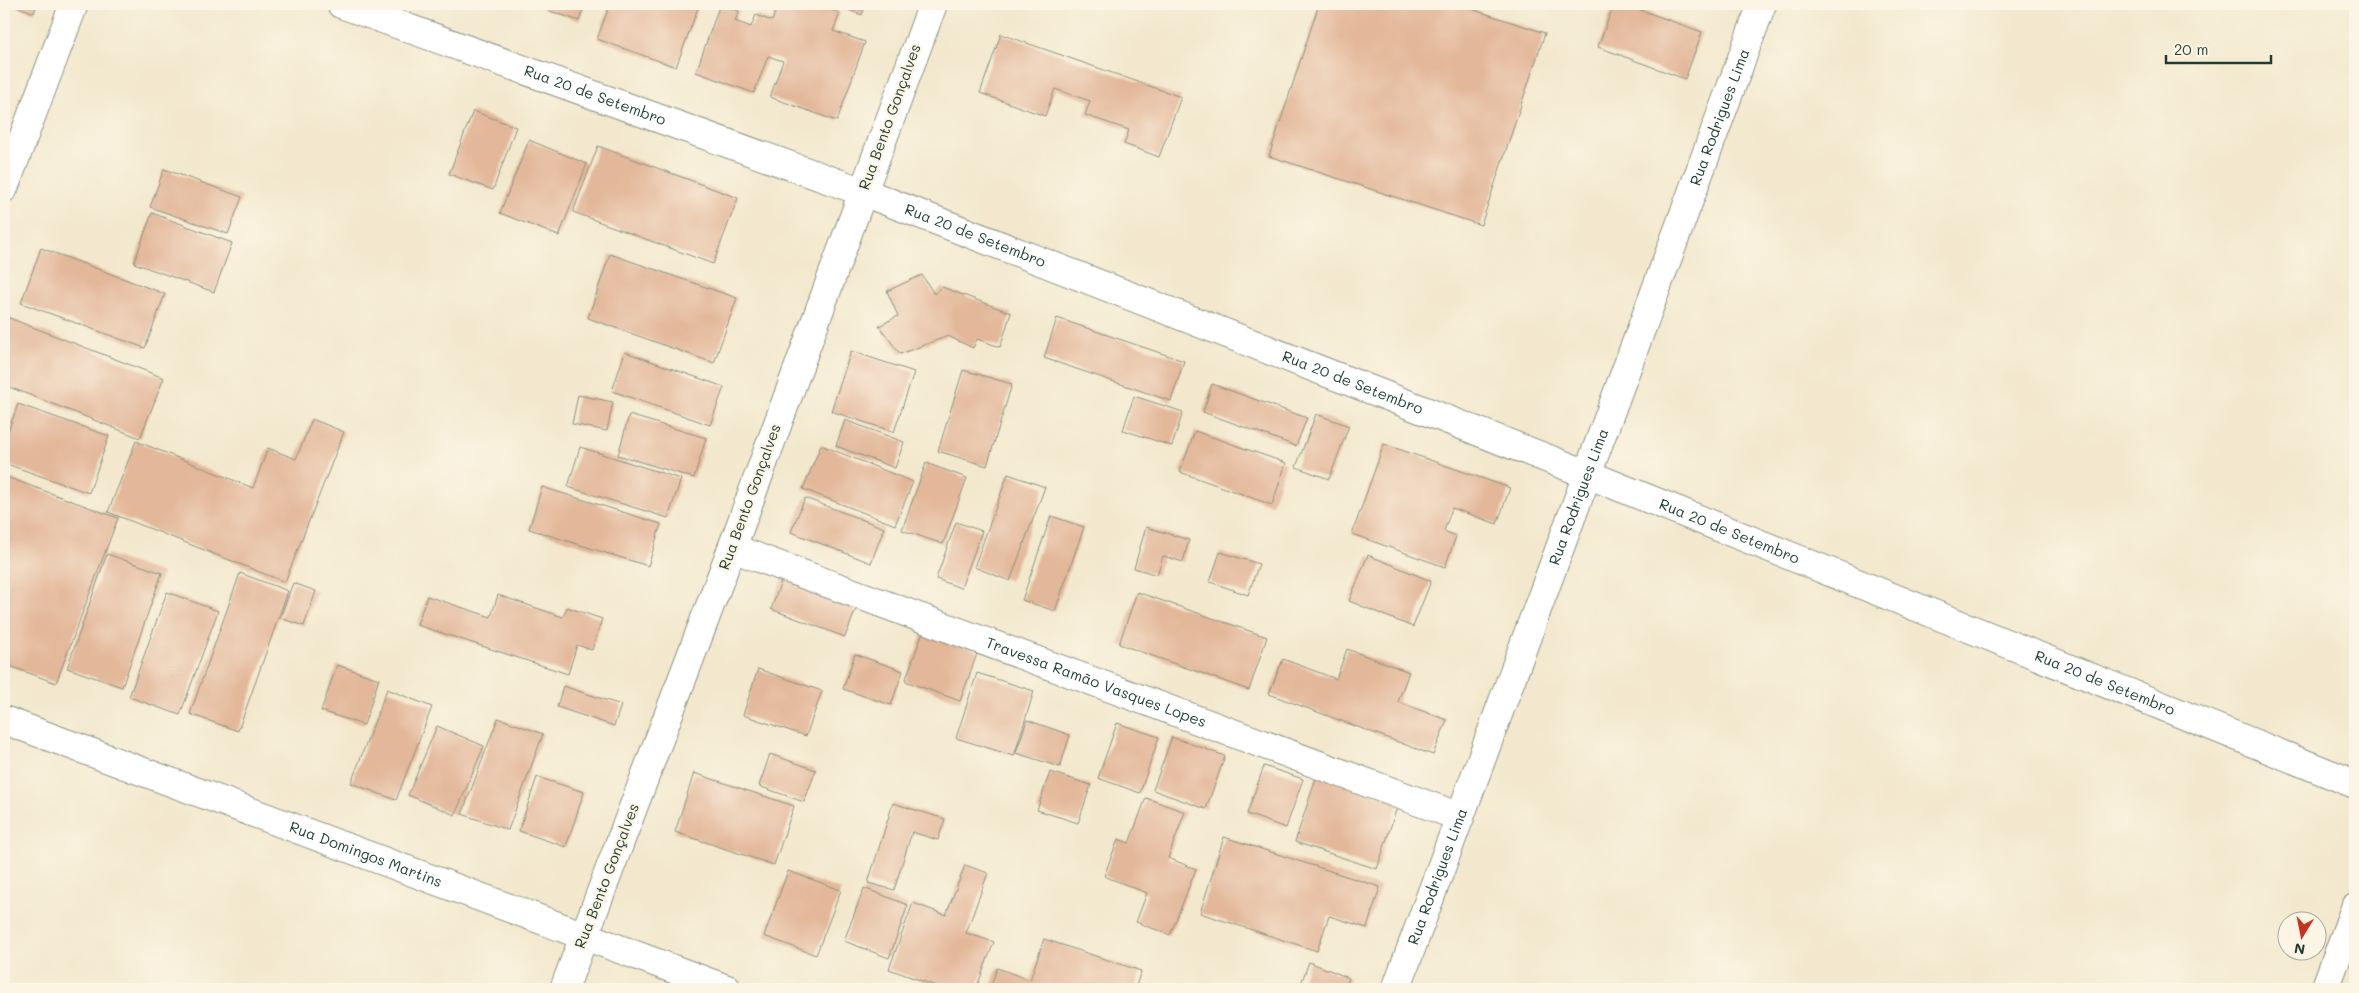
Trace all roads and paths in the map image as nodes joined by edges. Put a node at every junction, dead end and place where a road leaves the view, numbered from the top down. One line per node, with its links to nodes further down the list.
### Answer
1 (74, 4): 5 (street)
2 (341, 4): 6 (street, Rua 20 de Setembro)
3 (933, 4): 6 (street, Rua Bento Gonçalves)
4 (1762, 4): 7 (street, Rua Rodrigues Lima)
5 (4, 188)
6 (863, 192): 7 (street, Rua 20 de Setembro); 8 (street, Rua Bento Gonçalves)
7 (1587, 474): 10 (street, Rua 20 de Setembro); 11 (street, Rua Rodrigues Lima)
8 (732, 548): 11 (street, Travessa Ramão Vasques Lopes); 13 (street, Rua Bento Gonçalves)
9 (4, 720): 13 (street, Rua Domingos Martins)
10 (2355, 784)
11 (1460, 817): 16 (street, Rua Rodrigues Lima)
12 (2355, 908): 17 (street)
13 (584, 936): 14 (street, Rua Bento Gonçalves); 15 (street, Rua Domingos Martins)
14 (564, 989)
15 (727, 989)
16 (1396, 989)
17 (2325, 989)

